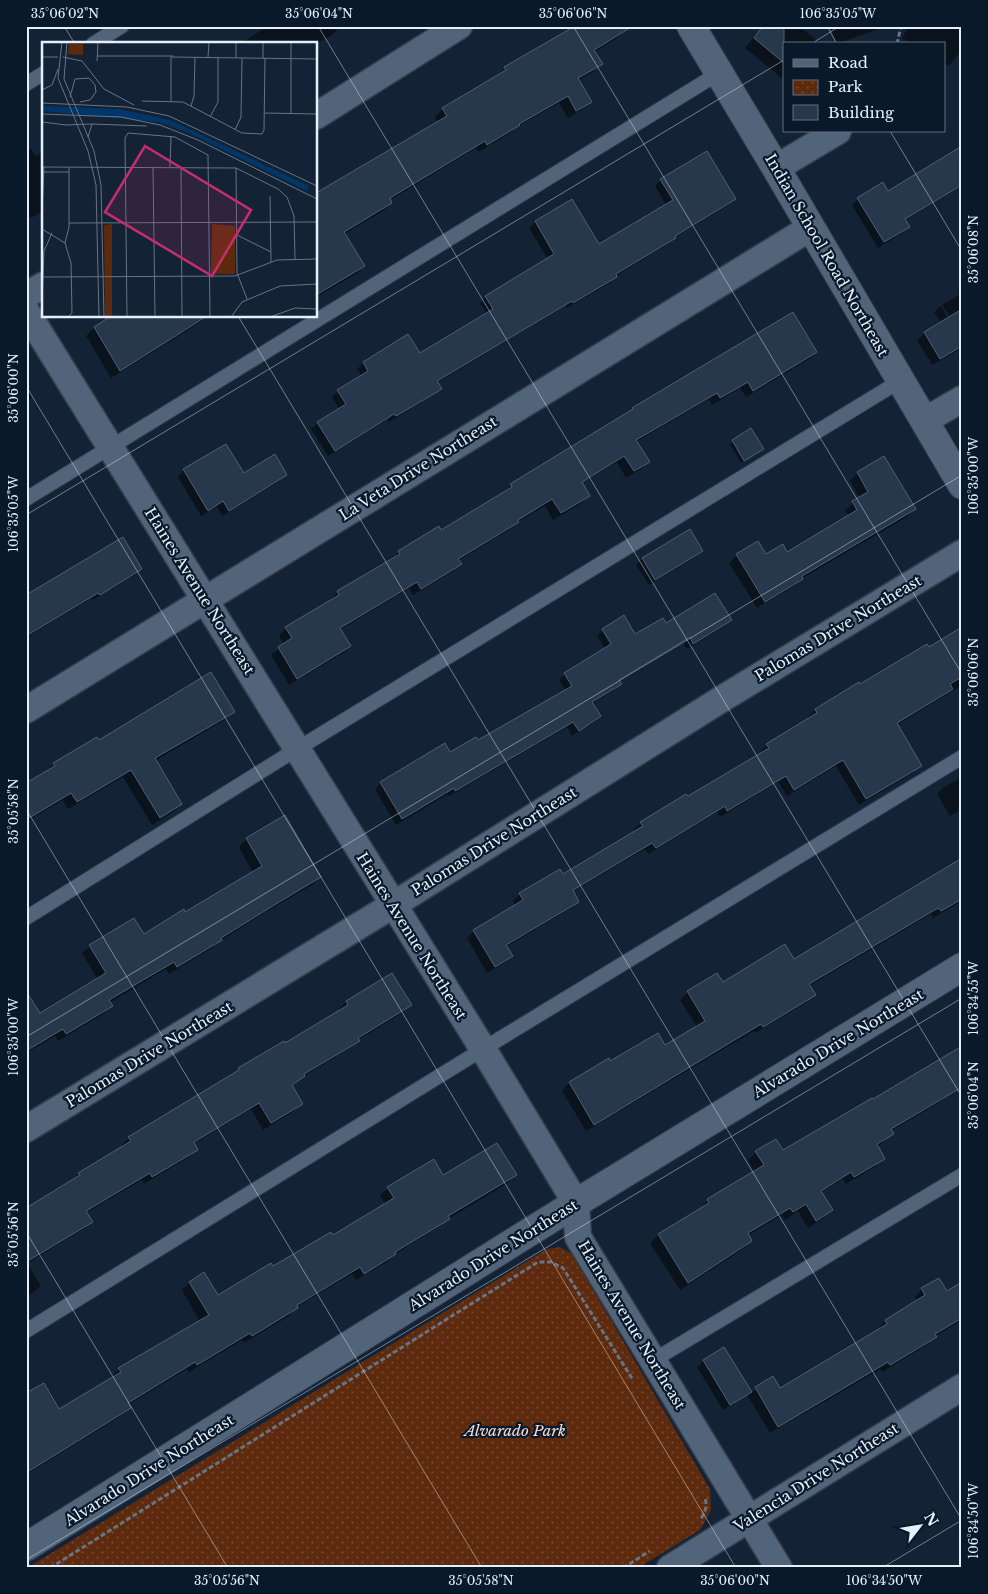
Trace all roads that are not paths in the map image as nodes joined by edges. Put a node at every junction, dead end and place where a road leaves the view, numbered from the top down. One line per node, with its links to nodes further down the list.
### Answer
1 (122, 26): 4 (lane)
2 (459, 26): 8 (street)
3 (691, 26): 5 (street, Indian School Road Northeast)
4 (96, 42)
5 (719, 72): 10 (street, Indian School Road Northeast); 18 (lane)
6 (42, 74): 7 (lane)
7 (26, 84)
8 (318, 115)
9 (836, 132): 10 (street)
10 (776, 168): 11 (street, Indian School Road Northeast)
11 (810, 228): 15 (street, Indian School Road Northeast); 22 (street, La Veta Drive Northeast)
12 (42, 286): 13 (street)
13 (26, 296)
14 (26, 311): 18 (street, Haines Avenue Northeast)
15 (900, 381): 17 (street, Indian School Road Northeast); 24 (lane)
16 (962, 399): 17 (street)
17 (924, 421): 19 (street, Indian School Road Northeast)
18 (111, 448): 20 (lane); 22 (street, Haines Avenue Northeast)
19 (962, 485)
20 (26, 499)
21 (962, 553): 26 (street, Palomas Drive Northeast)
22 (205, 599): 23 (street, La Veta Drive Northeast); 24 (street, Haines Avenue Northeast)
23 (26, 710)
24 (297, 749): 26 (street, Haines Avenue Northeast); 27 (lane)
25 (962, 757): 29 (lane)
26 (393, 905): 29 (street, Haines Avenue Northeast); 30 (street, Palomas Drive Northeast)
27 (26, 918)
28 (962, 968): 32 (street, Alvarado Drive Northeast)
29 (483, 1050): 32 (street, Haines Avenue Northeast); 33 (lane)
30 (26, 1129)
31 (962, 1175): 34 (lane)
32 (576, 1203): 34 (street, Haines Avenue Northeast); 37 (street, Alvarado Drive Northeast)
33 (26, 1332)
34 (652, 1361): 36 (street, Haines Avenue Northeast)
35 (962, 1387): 36 (street, Valencia Drive Northeast)
36 (750, 1517): 38 (street, Valencia Drive Northeast); 39 (street, Haines Avenue Northeast)
37 (26, 1547)
38 (663, 1558)
39 (779, 1568)

